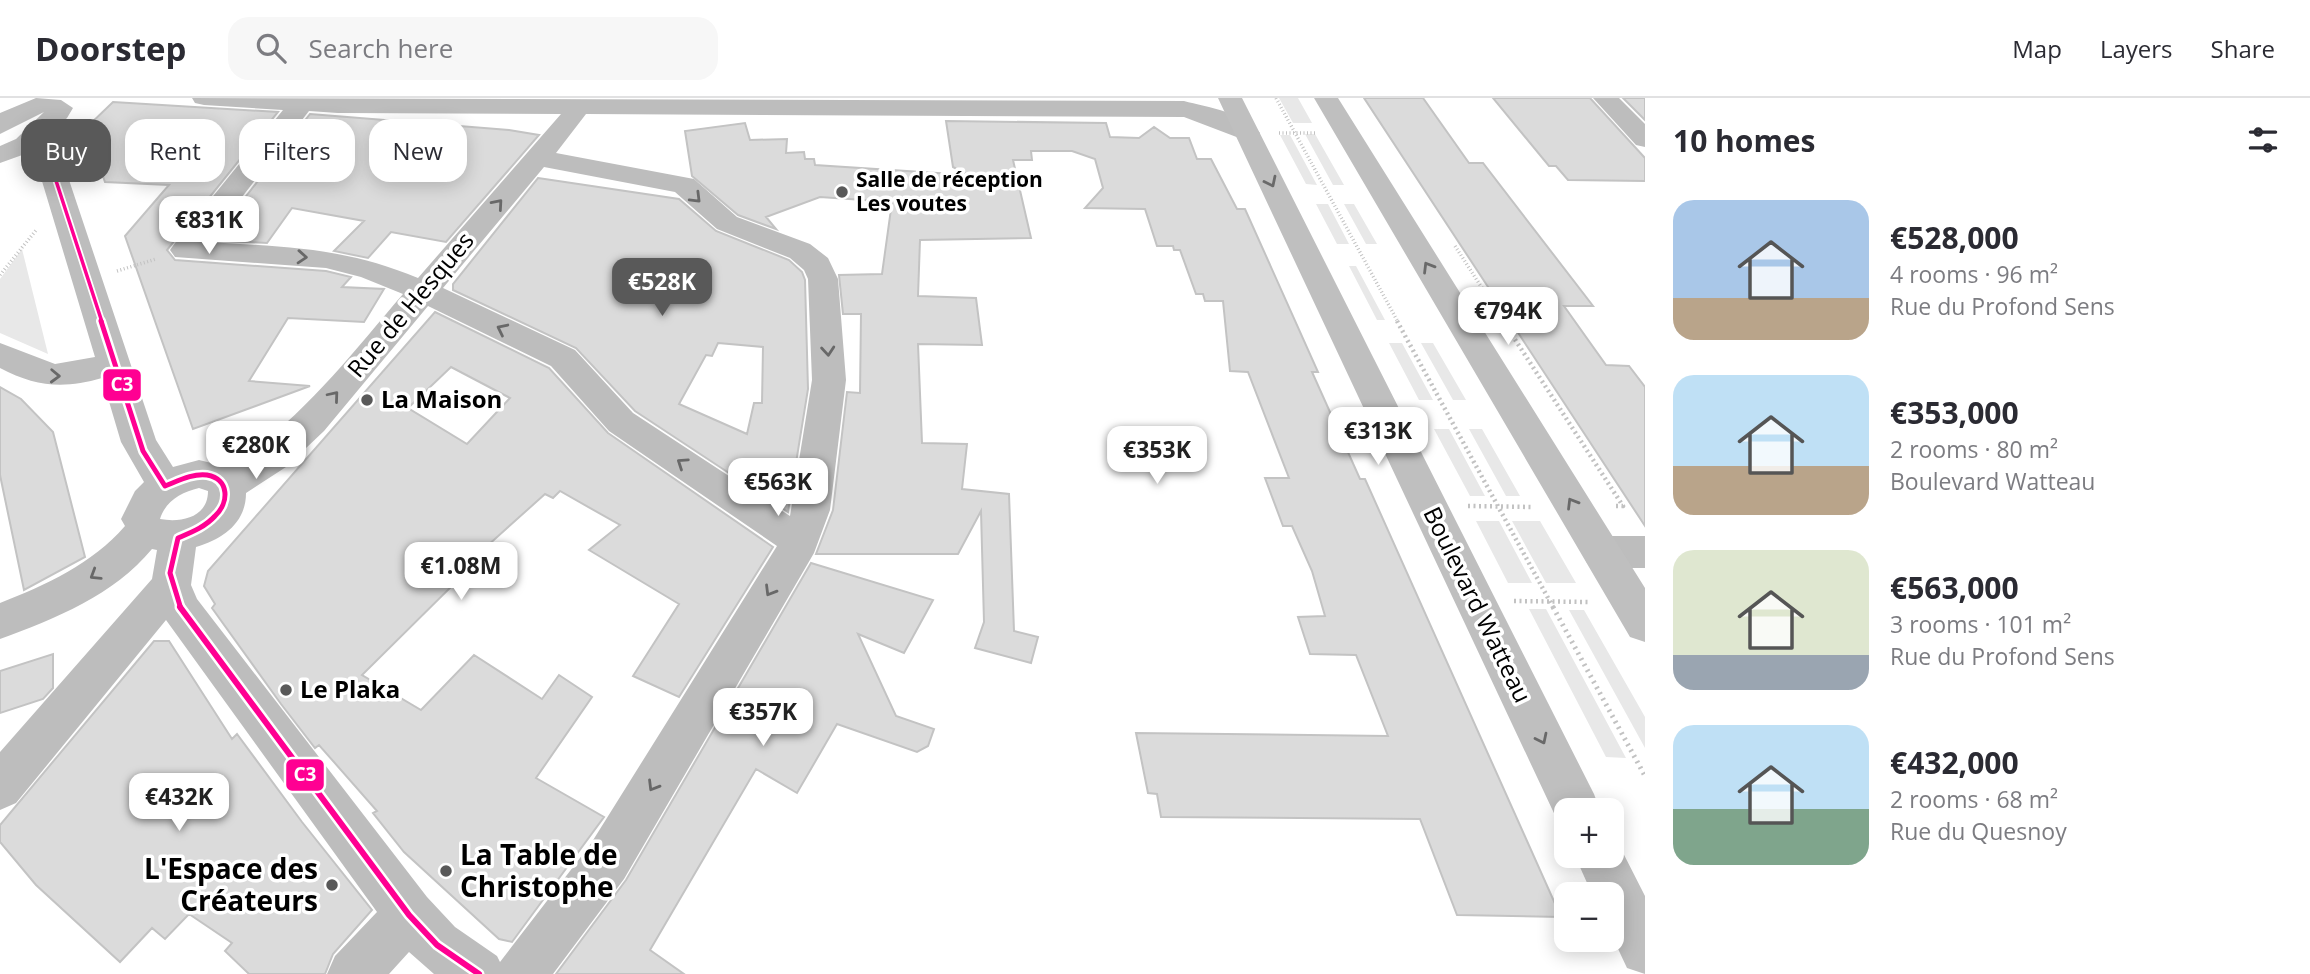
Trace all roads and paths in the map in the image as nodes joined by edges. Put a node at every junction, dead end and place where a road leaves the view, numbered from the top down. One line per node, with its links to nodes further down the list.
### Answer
1 (204, 98): 9 (street)
2 (1220, 98): 11 (street)
3 (1230, 98): 13 (main road, Boulevard Watteau)
4 (1276, 98): 14 (path)
5 (1326, 98): 15 (main road)
6 (1605, 98): 16 (street)
7 (46, 101): 12 (street); 18 (street)
8 (340, 101): 9 (street); 10 (street)
9 (301, 104): 20 (street)
10 (579, 105): 11 (street); 17 (street, Rue de Hesques)
11 (1184, 109): 13 (street)
12 (0, 126)
13 (1247, 133): 14 (path); 28 (main road, Boulevard Watteau, one-way to 28)
14 (1297, 133): 15 (path); 29 (path)
15 (1347, 133): 30 (main road, one-way to 15)
16 (1645, 139)
17 (549, 144): 23 (street, Rue de Hesques, one-way to 17); 32 (street, one-way to 32)
18 (13, 150): 19 (street)
19 (61, 198): 21 (path); 22 (street)
20 (185, 250): 22 (path); 23 (street, one-way to 23)
21 (0, 275)
22 (86, 281): 25 (street)
23 (422, 290): 27 (street, Rue de Hesques, one-way to 23); 32 (street, one-way to 23)
24 (0, 354): 25 (street, one-way to 25)
25 (113, 363): 26 (street)
26 (164, 486): 27 (street); 31 (street)
27 (227, 486): 31 (street)
28 (1429, 506): 29 (path); 36 (main road, Boulevard Watteau)
29 (1497, 507): 30 (path); 37 (path)
30 (1574, 508): 33 (main road)
31 (161, 533): 35 (street); 39 (street, one-way to 39)
32 (800, 542): 48 (street, one-way to 48)
33 (1601, 552): 34 (street); 38 (main road)
34 (1645, 552)
35 (170, 585): 41 (street); 44 (street)
36 (1475, 600): 37 (path); 42 (main road, Boulevard Watteau, one-way to 42)
37 (1549, 601): 38 (path); 40 (path)
38 (1638, 613)
39 (0, 621)
40 (1645, 776)
41 (0, 787)
42 (1571, 798)
43 (1605, 868): 45 (main road)
44 (409, 915): 46 (street); 47 (street)
45 (1645, 950)
46 (353, 974)
47 (479, 974)
48 (521, 974)

